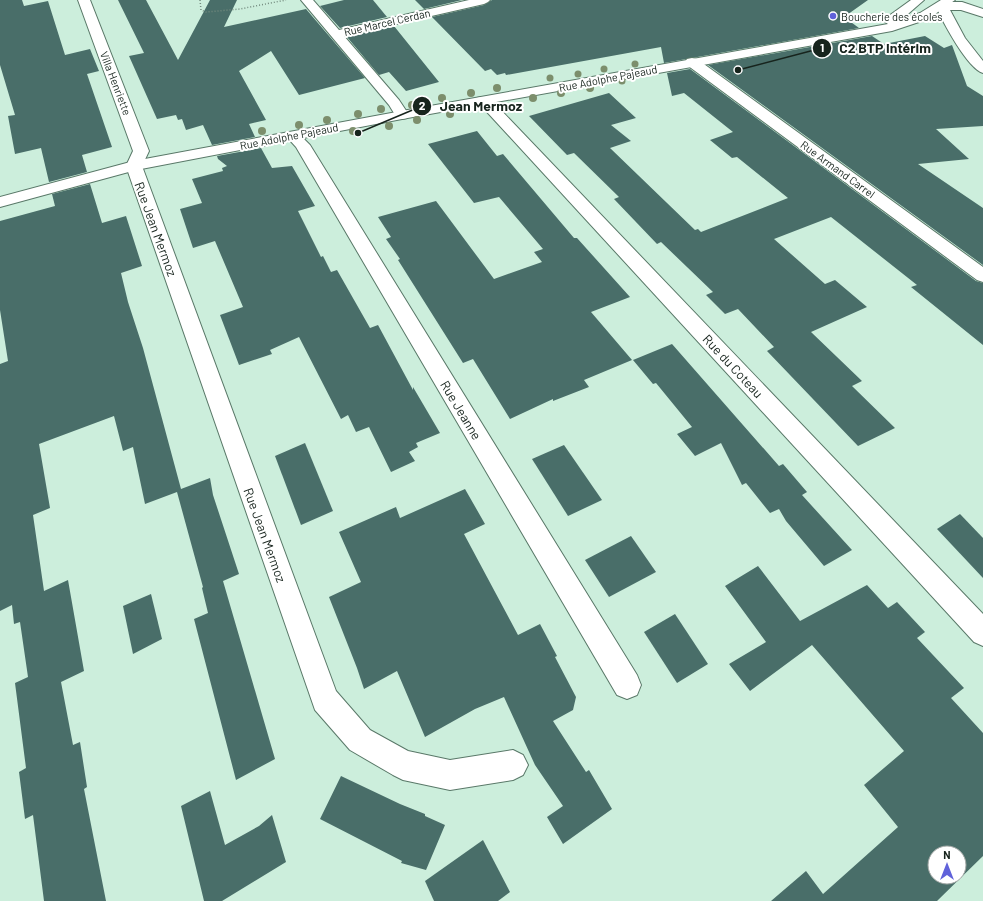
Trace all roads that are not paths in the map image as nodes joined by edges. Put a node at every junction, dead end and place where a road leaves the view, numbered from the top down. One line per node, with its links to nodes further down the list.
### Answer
1 (84, 0): 15 (street, Villa Henriette)
2 (307, 0): 9 (street)
3 (484, 0): 9 (street, Rue Marcel Cerdan)
4 (918, 0): 8 (street, Rue Adolphe Pajeaud)
5 (929, 0): 6 (street)
6 (946, 3): 7 (street); 8 (street, Rue Adolphe Pajeaud); 11 (street)
7 (983, 14)
8 (865, 32): 10 (street, Rue Adolphe Pajeaud)
9 (336, 34): 13 (street)
10 (692, 62): 12 (street, Rue Adolphe Pajeaud); 17 (street, Rue Armand Carrel)
11 (983, 69)
12 (482, 101): 13 (street, Rue Adolphe Pajeaud); 18 (street, Rue du Coteau)
13 (402, 115): 14 (street, Rue Adolphe Pajeaud)
14 (293, 136): 15 (street, Rue Adolphe Pajeaud); 19 (street, Rue Jeanne)
15 (134, 166): 16 (street, Rue Adolphe Pajeaud); 20 (street, Rue Jean Mermoz)
16 (0, 202)
17 (983, 276)
18 (983, 633)
19 (627, 685)
20 (513, 765)

